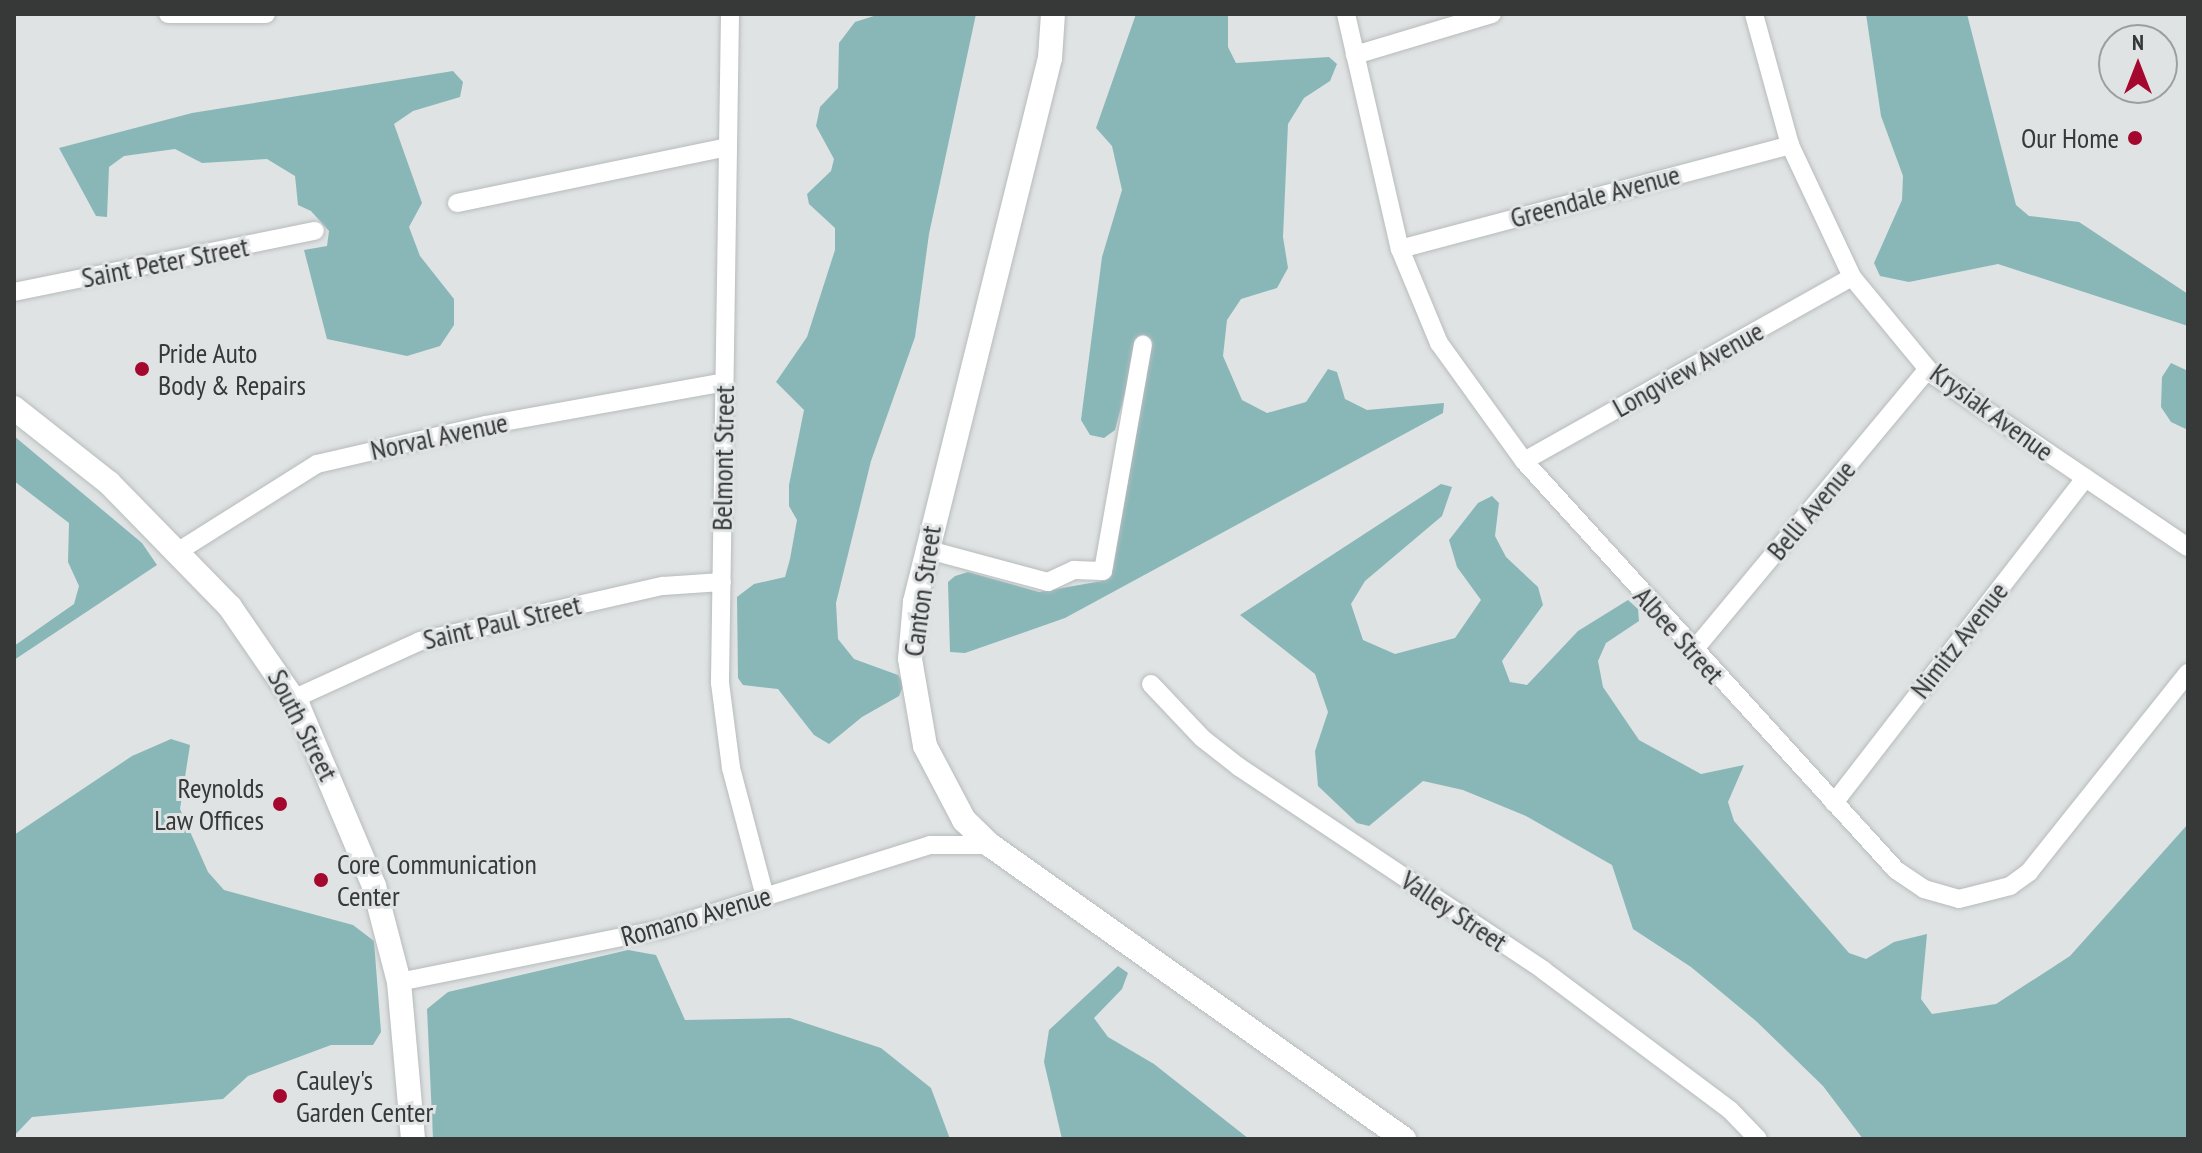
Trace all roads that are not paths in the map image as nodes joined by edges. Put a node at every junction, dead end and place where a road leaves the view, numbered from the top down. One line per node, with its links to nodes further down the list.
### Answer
1 (168, 14): 2 (street)
2 (266, 14)
3 (730, 14): 10 (street, Belmont Street)
4 (1053, 14): 23 (street, Canton Street)
5 (1346, 14): 8 (street, Albee Street)
6 (1492, 14): 8 (street)
7 (1754, 14): 9 (street, Krysiak Avenue)
8 (1355, 55): 13 (street, Albee Street)
9 (1790, 145): 13 (street, Greendale Avenue); 14 (street, Krysiak Avenue)
10 (727, 147): 11 (street); 18 (street, Belmont Street)
11 (457, 203)
12 (315, 231): 15 (street, Saint Peter Street)
13 (1400, 249): 20 (street, Albee Street)
14 (1852, 277): 17 (street, Krysiak Avenue); 20 (street, Longview Avenue)
15 (14, 292)
16 (1143, 345): 23 (street)
17 (1928, 369): 21 (street, Krysiak Avenue); 26 (street, Belli Avenue)
18 (724, 382): 24 (street, Norval Avenue); 25 (street, Belmont Street)
19 (14, 408): 24 (street, South Street)
20 (1524, 461): 26 (street, Albee Street)
21 (2085, 478): 22 (street, Krysiak Avenue); 30 (street, Nimitz Avenue)
22 (2188, 547)
23 (925, 549): 31 (street, Canton Street)
24 (177, 552): 29 (street, South Street)
25 (722, 582): 29 (street, Saint Paul Street); 32 (street, Belmont Street)
26 (1693, 651): 30 (street, Albee Street)
27 (2188, 673): 30 (street, Albee Street)
28 (1151, 684): 36 (street, Valley Street)
29 (293, 699): 33 (street, South Street)
30 (1834, 803)
31 (990, 845): 32 (street, Romano Avenue); 35 (street, Canton Street)
32 (765, 897): 33 (street, Romano Avenue)
33 (399, 982): 34 (street, South Street)
34 (413, 1139)
35 (1404, 1139)
36 (1758, 1139)

